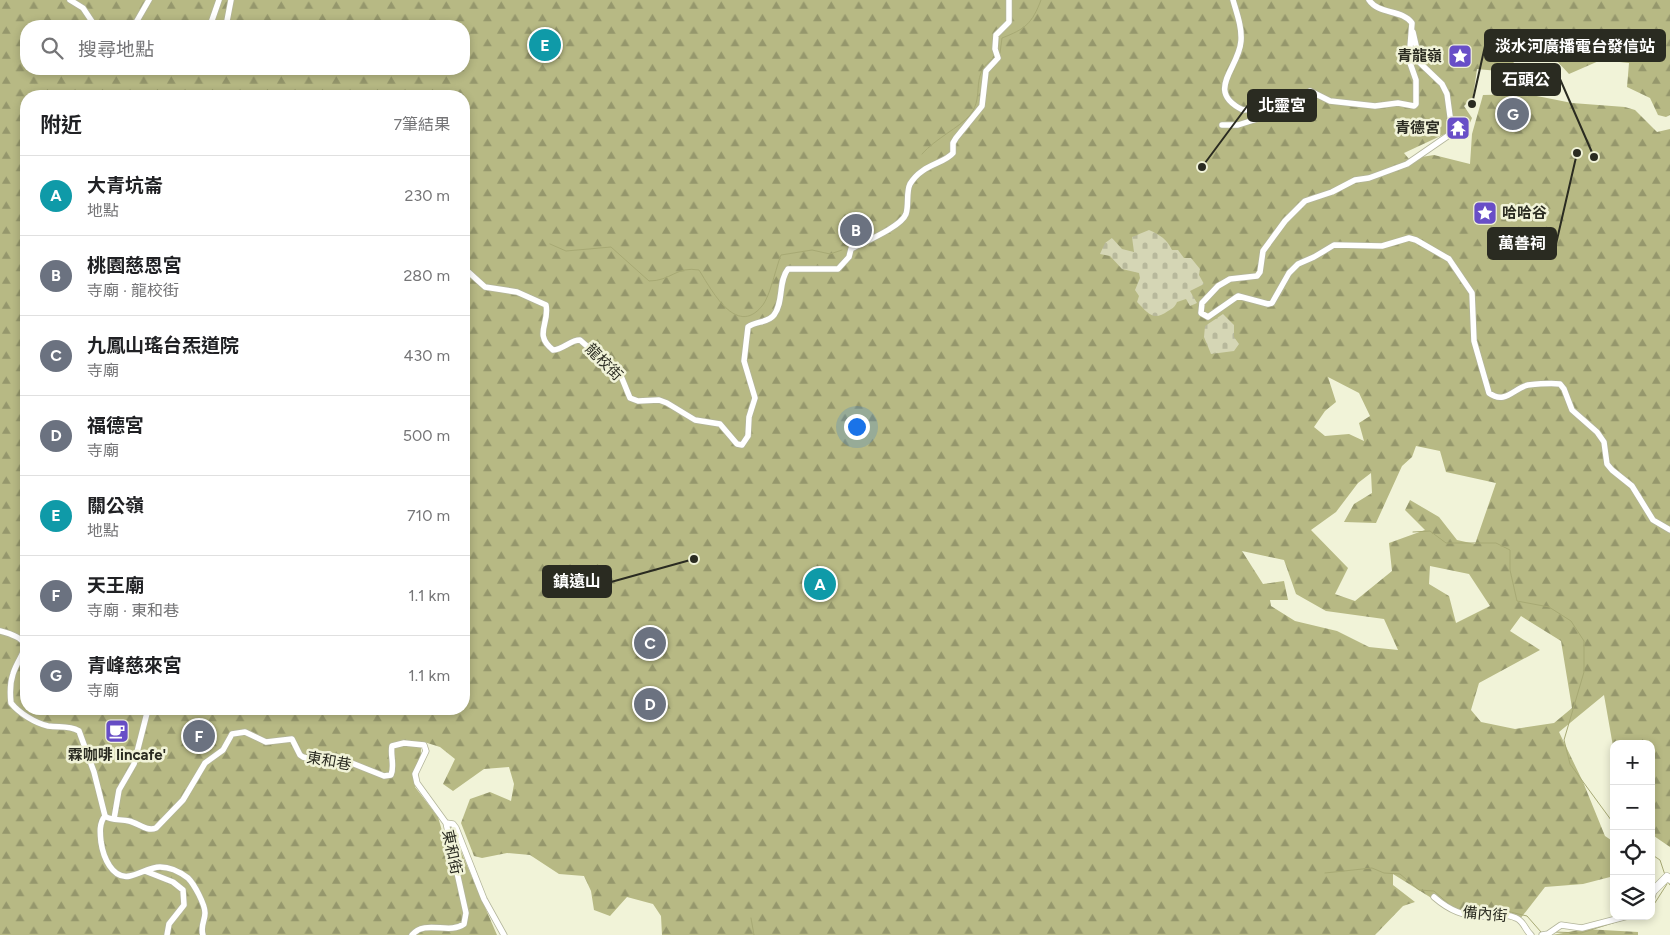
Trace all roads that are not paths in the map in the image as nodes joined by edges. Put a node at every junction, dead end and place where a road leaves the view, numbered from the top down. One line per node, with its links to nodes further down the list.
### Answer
1 (70, 0): 8 (street)
2 (149, 0): 9 (street)
3 (219, 0): 10 (street)
4 (231, 0): 11 (street)
5 (1009, 0): 15 (street, 龍校街)
6 (1233, 0): 13 (street)
7 (1369, 0): 12 (street)
8 (91, 20)
9 (137, 20)
10 (212, 20)
11 (227, 20)
12 (1413, 32): 13 (street); 16 (street)
13 (1283, 112): 14 (street)
14 (1222, 126)
15 (470, 273)
16 (1670, 530)
17 (0, 631): 18 (street)
18 (20, 642)
19 (20, 662): 20 (street)
20 (20, 712)
21 (25, 715): 23 (street)
22 (146, 715): 24 (street)
23 (105, 816): 24 (street); 26 (street)
24 (114, 819): 25 (street, 東和巷)
25 (446, 823): 34 (street, 東和街); 35 (street, 東和街)
26 (146, 871): 32 (street); 33 (street)
27 (1667, 878): 28 (street)
28 (1655, 889)
29 (1434, 897): 36 (street, 備內街)
30 (1613, 920): 31 (street)
31 (1548, 933)
32 (167, 935)
33 (203, 935)
34 (412, 935)
35 (504, 935)
36 (1531, 935)

